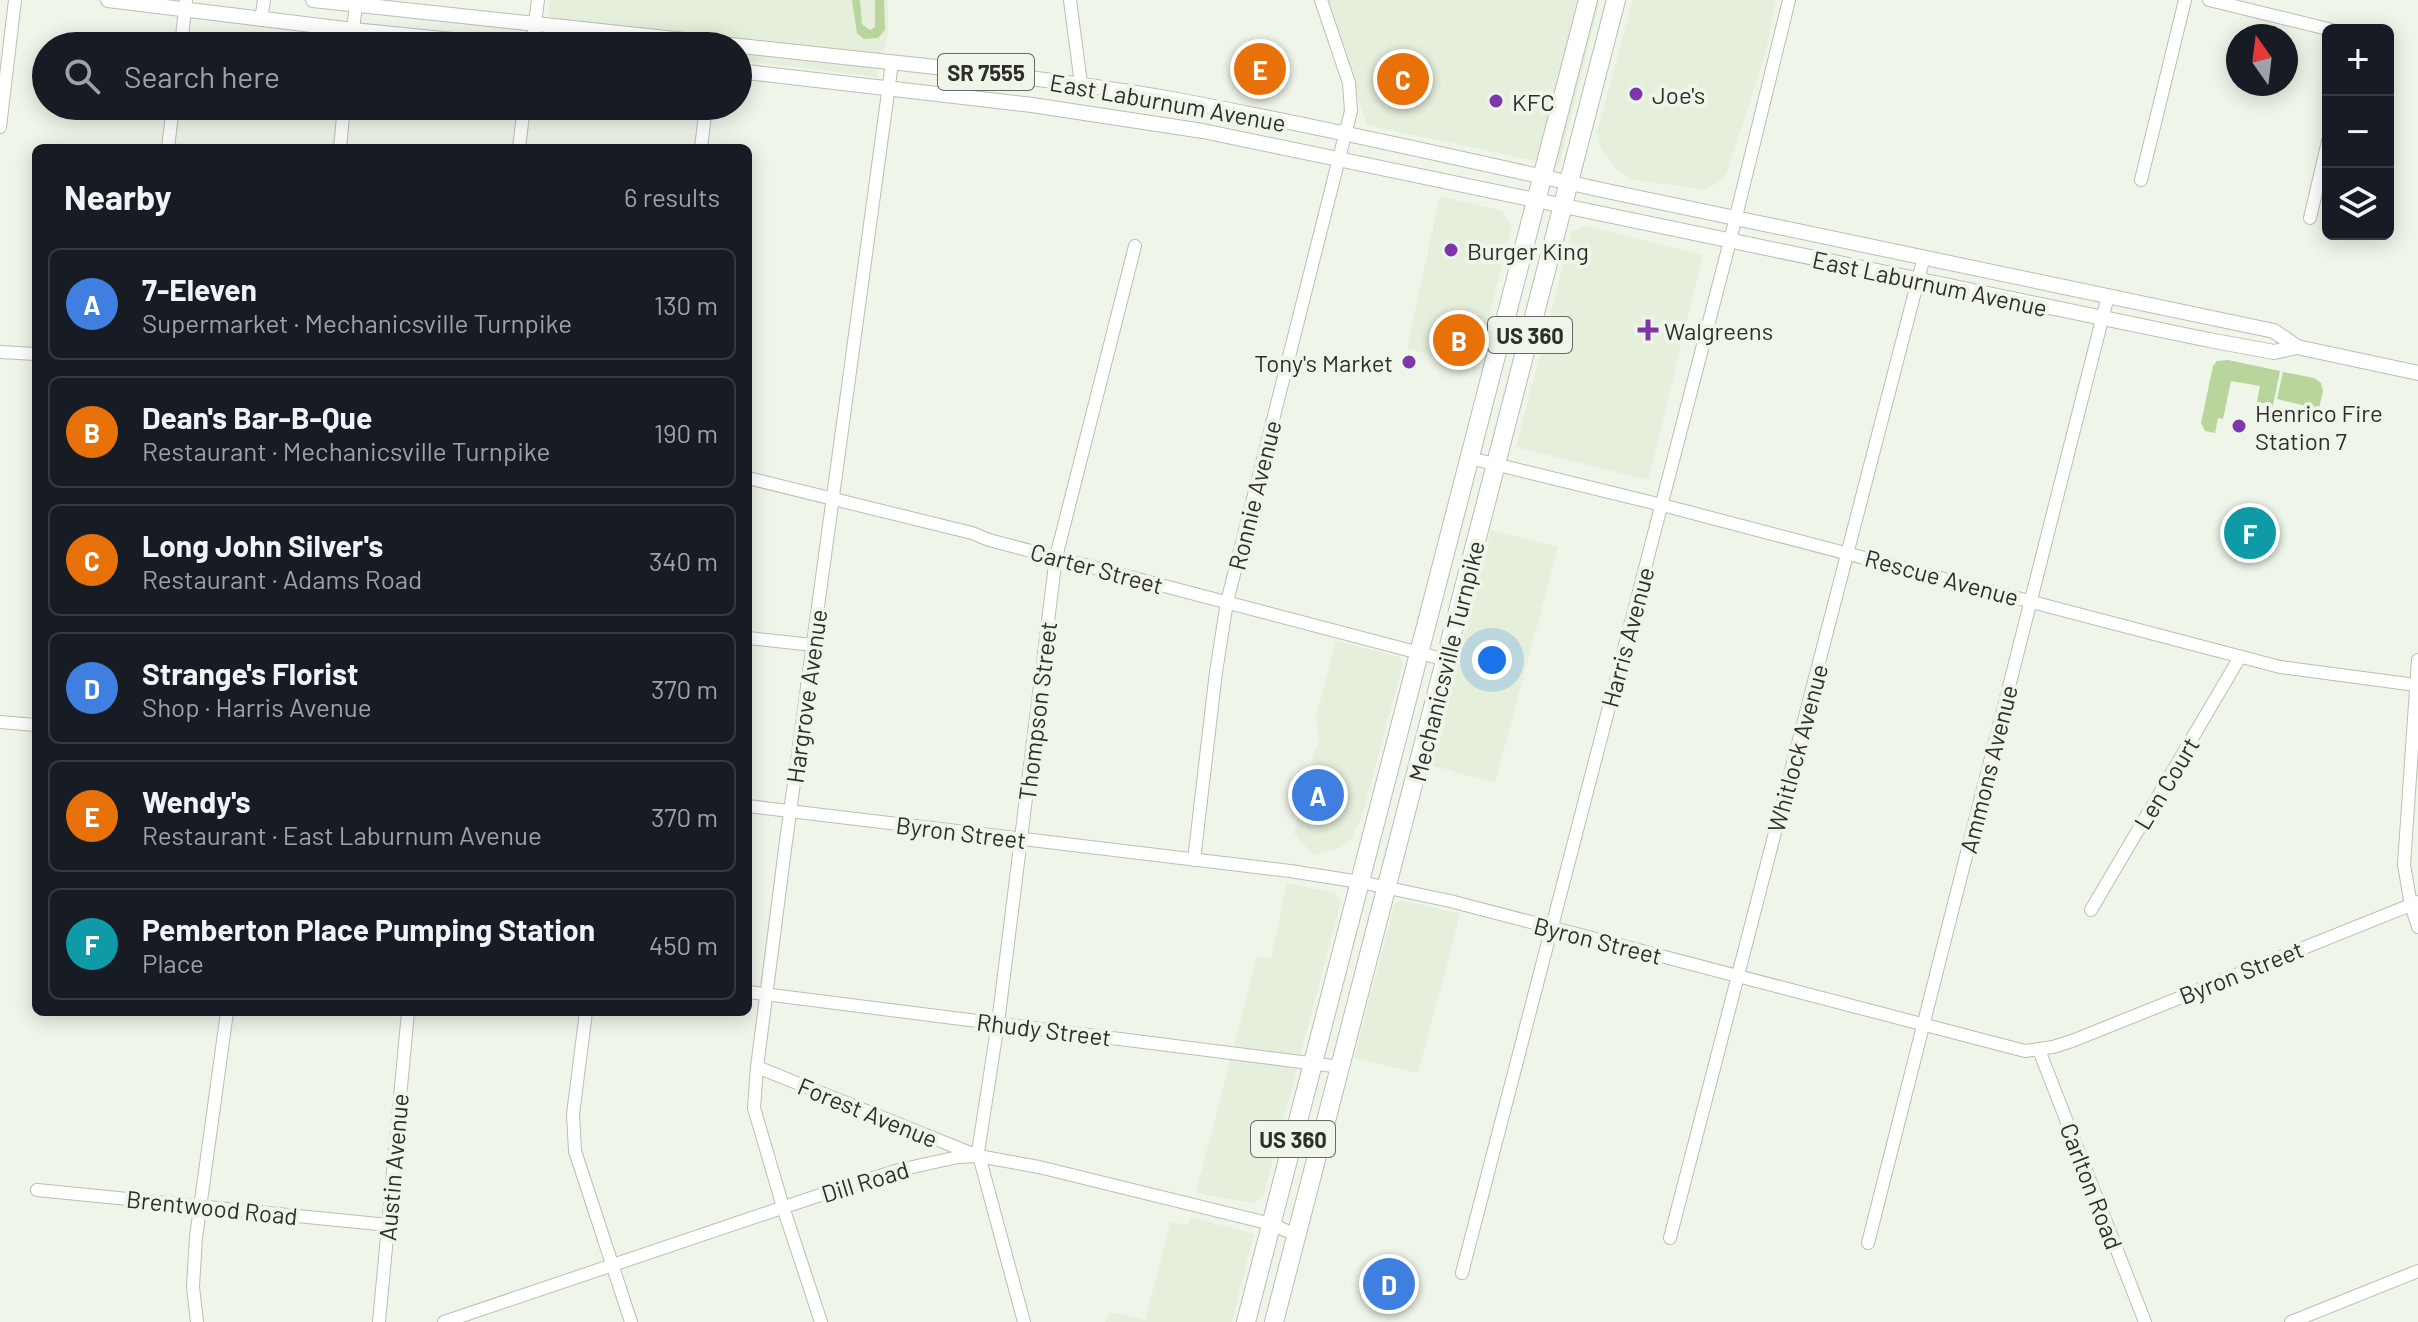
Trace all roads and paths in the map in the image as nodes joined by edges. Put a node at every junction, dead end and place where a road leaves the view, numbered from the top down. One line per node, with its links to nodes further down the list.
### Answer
1 (15, 0): 32 (street)
2 (108, 0): 13 (main road)
3 (264, 0): 15 (street)
4 (313, 0): 14 (main road, East Laburnum Avenue / SR 7555)
5 (538, 0): 16 (street)
6 (1070, 0): 26 (street)
7 (1321, 0): 33 (street, Ronnie Avenue)
8 (1588, 0): 40 (highway, Mechanicsville Turnpike / US 360)
9 (1616, 0): 42 (highway, Mechanicsville Turnpike / US 360)
10 (1789, 0): 45 (street, Harris Avenue)
11 (2185, 0): 41 (street)
12 (2209, 0): 17 (street)
13 (185, 5): 15 (main road); 19 (street)
14 (356, 5): 16 (main road, East Laburnum Avenue / SR 7555); 18 (street)
15 (261, 20): 18 (main road)
16 (535, 24): 21 (street); 22 (main road, East Laburnum Avenue / SR 7555)
17 (2322, 28)
18 (353, 30): 20 (main road)
19 (182, 32)
20 (373, 32)
21 (534, 32)
22 (607, 32)
23 (752, 48): 24 (main road, East Laburnum Avenue / SR 7555)
24 (892, 63): 26 (main road, East Laburnum Avenue / SR 7555); 27 (street, Hargrove Avenue)
25 (752, 72): 27 (main road, East Laburnum Avenue / SR 7555)
26 (1081, 84): 33 (main road, East Laburnum Avenue / SR 7555)
27 (888, 87): 38 (main road, East Laburnum Avenue / SR 7555); 60 (street, Hargrove Avenue)
28 (171, 120): 34 (street)
29 (343, 120): 35 (street)
30 (522, 120): 36 (street)
31 (704, 120): 37 (street)
32 (0, 127)
33 (1345, 135): 38 (street, Ronnie Avenue); 40 (main road, East Laburnum Avenue / SR 7555)
34 (168, 144)
35 (340, 144)
36 (519, 144)
37 (701, 144)
38 (1339, 159): 43 (main road, East Laburnum Avenue / SR 7555); 65 (street, Ronnie Avenue)
39 (2322, 167): 46 (street)
40 (1543, 176): 42 (main road, East Laburnum Avenue); 43 (highway, Mechanicsville Turnpike / US 360)
41 (2141, 180)
42 (1569, 182): 44 (highway, Mechanicsville Turnpike / US 360); 45 (main road, East Laburnum Avenue)
43 (1536, 200): 44 (main road, East Laburnum Avenue); 57 (highway, Mechanicsville Turnpike / US 360)
44 (1563, 205): 47 (main road, East Laburnum Avenue); 58 (highway, Mechanicsville Turnpike / US 360)
45 (1735, 218): 47 (street, Harris Avenue); 49 (main road, East Laburnum Avenue)
46 (2310, 218)
47 (1730, 241): 50 (main road, East Laburnum Avenue); 61 (street, Harris Avenue)
48 (1135, 246): 63 (street, Thompson Street)
49 (1924, 257): 50 (street, Whitlock Avenue); 51 (main road, East Laburnum Avenue)
50 (1918, 281): 52 (main road, East Laburnum Avenue); 62 (street, Whitlock Avenue)
51 (2108, 296): 52 (street, Ammons Avenue); 53 (main road, East Laburnum Avenue)
52 (2102, 318): 53 (main road, East Laburnum Avenue); 64 (street, Ammons Avenue)
53 (2297, 347): 56 (main road, East Laburnum Avenue)
54 (0, 352): 55 (street)
55 (32, 354)
56 (2418, 373)
57 (1470, 458): 58 (street, Rescue Avenue); 68 (highway, Mechanicsville Turnpike / US 360)
58 (1496, 465): 61 (street, Rescue Avenue); 70 (highway, Mechanicsville Turnpike / US 360)
59 (752, 479): 60 (street, Carter Street)
60 (834, 499): 63 (street, Carter Street); 67 (street, Hargrove Avenue)
61 (1662, 505): 62 (street, Rescue Avenue); 84 (street, Harris Avenue)
62 (1848, 553): 64 (street, Rescue Avenue); 85 (street, Whitlock Avenue)
63 (1056, 557): 65 (street, Carter Street); 77 (street, Thompson Street)
64 (2031, 601): 69 (street, Rescue Avenue); 92 (street, Ammons Avenue)
65 (1227, 602): 68 (street, Carter Street); 78 (street, Ronnie Avenue)
66 (752, 638): 67 (street)
67 (813, 645): 76 (street, Hargrove Avenue)
68 (1419, 653): 70 (street, Carter Street); 79 (highway, Mechanicsville Turnpike / US 360)
69 (2240, 657): 72 (street, Rescue Avenue); 82 (street, Len Court)
70 (1446, 660): 80 (highway, Mechanicsville Turnpike / US 360)
71 (2418, 660): 72 (street)
72 (2416, 685): 81 (street)
73 (0, 722): 74 (street)
74 (32, 725)
75 (752, 806): 76 (street, Byron Street)
76 (791, 811): 77 (street, Byron Street); 87 (street, Hargrove Avenue)
77 (1022, 840): 78 (street, Byron Street); 91 (street, Thompson Street)
78 (1194, 860): 79 (street, Byron Street)
79 (1360, 882): 80 (street, Byron Street); 94 (highway, Mechanicsville Turnpike / US 360)
80 (1387, 887): 84 (street, Byron Street); 96 (highway, Mechanicsville Turnpike / US 360)
81 (2414, 903): 83 (street); 93 (street, Byron Street)
82 (2091, 910)
83 (2418, 927)
84 (1551, 928): 85 (street, Byron Street); 108 (street, Harris Avenue)
85 (1738, 976): 92 (street, Byron Street); 104 (street, Whitlock Avenue)
86 (752, 992): 87 (street, Rhudy Street)
87 (768, 994): 91 (street, Rhudy Street); 95 (street, Hargrove Avenue)
88 (226, 1016): 99 (street)
89 (408, 1016): 102 (street, Austin Avenue)
90 (585, 1016): 106 (street)
91 (998, 1023): 94 (street, Rhudy Street); 97 (street, Thompson Street)
92 (1922, 1024): 93 (street, Byron Street); 105 (street, Ammons Avenue)
93 (2039, 1050): 117 (street, Carlton Road)
94 (1313, 1062): 96 (street, Rhudy Street); 101 (highway, Mechanicsville Turnpike / US 360)
95 (757, 1067): 97 (street, Forest Avenue); 100 (street, Hargrove Avenue)
96 (1341, 1067): 103 (highway, Mechanicsville Turnpike / US 360)
97 (978, 1156): 100 (street, Dill Road); 101 (street, Dill Road); 114 (street, Thompson Street)
98 (37, 1190): 99 (street, Brentwood Road)
99 (200, 1207): 102 (street, Brentwood Road); 109 (street)
100 (783, 1207): 106 (street, Dill Road); 113 (street, Hargrove Avenue)
101 (1271, 1224): 103 (street, Dill Road); 115 (highway, Mechanicsville Turnpike / US 360)
102 (388, 1225): 110 (street, Austin Avenue)
103 (1296, 1235): 116 (highway, Mechanicsville Turnpike / US 360)
104 (1670, 1238)
105 (1868, 1243)
106 (611, 1265): 111 (street, Dill Road); 112 (street)
107 (2418, 1271): 118 (street)
108 (1462, 1273)
109 (197, 1322)
110 (379, 1322)
111 (444, 1322)
112 (631, 1322)
113 (821, 1322)
114 (1024, 1322)
115 (1246, 1322)
116 (1274, 1322)
117 (2145, 1322)
118 (2291, 1322)

